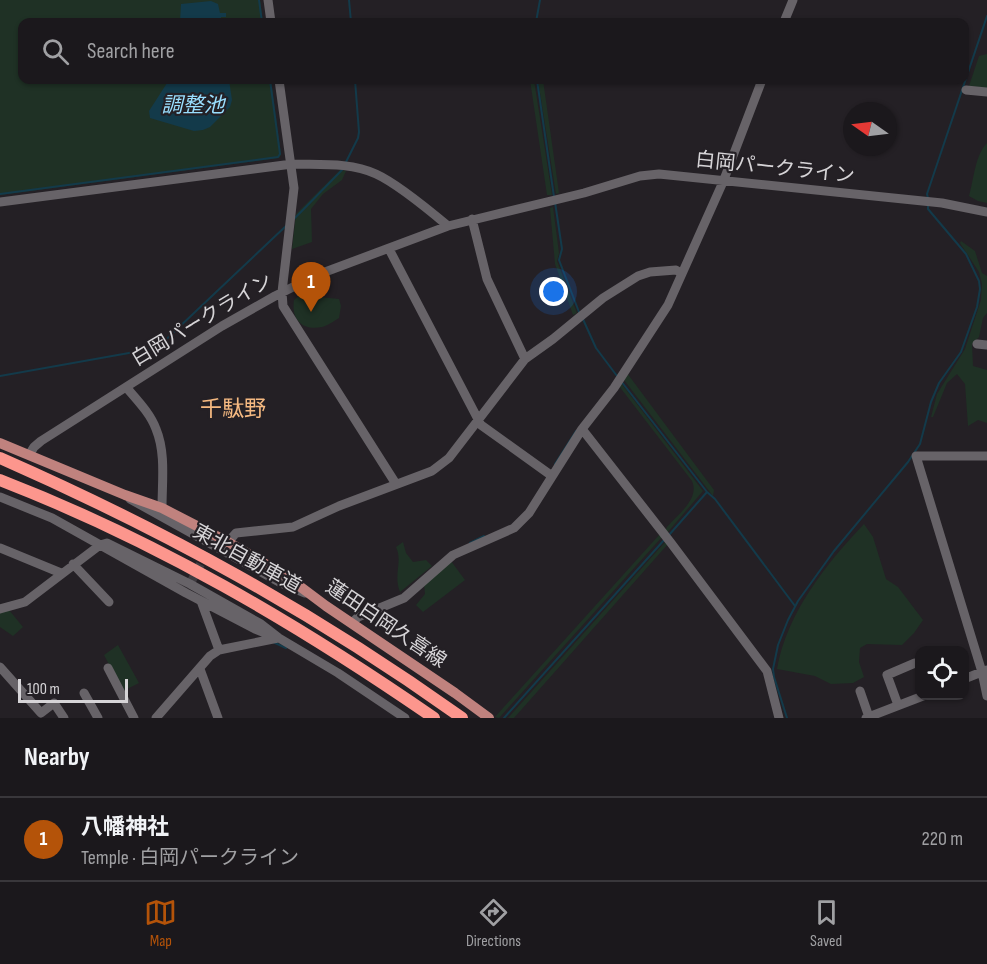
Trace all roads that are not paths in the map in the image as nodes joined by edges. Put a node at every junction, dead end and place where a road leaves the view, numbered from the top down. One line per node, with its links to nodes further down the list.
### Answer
1 (268, 0): 3 (street)
2 (793, 0): 4 (street)
3 (270, 18)
4 (786, 18)
5 (280, 84): 9 (street)
6 (760, 84): 10 (street)
7 (966, 90): 8 (street)
8 (987, 92)
9 (292, 164): 11 (street); 14 (street); 17 (street)
10 (723, 182): 12 (street, 白岡パークライン); 13 (street, 白岡パークライン); 16 (street)
11 (0, 202)
12 (987, 212)
13 (472, 219): 14 (street, 白岡パークライン); 18 (street)
14 (448, 226): 15 (street, 白岡パークライン)
15 (389, 249): 17 (street, 白岡パークライン); 20 (street)
16 (681, 273): 18 (street); 21 (street)
17 (282, 292): 19 (street, 白岡パークライン); 28 (street)
18 (525, 359): 20 (street)
19 (126, 387): 23 (street, 白岡パークライン); 31 (street)
20 (478, 421): 26 (street); 28 (street)
21 (582, 429): 26 (street); 66 (street)
22 (0, 443): 23 (main road, 蓮田白岡久喜線)
23 (29, 454): 29 (main road, 蓮田白岡久喜線)
24 (987, 456): 48 (street)
25 (0, 458): 64 (highway, 東北自動車道)
26 (552, 476): 41 (street)
27 (0, 480): 63 (highway, 東北自動車道)
28 (396, 484): 32 (street)
29 (125, 495): 31 (main road, 蓮田白岡久喜線); 37 (street)
30 (0, 497): 33 (street)
31 (162, 508): 32 (main road, 蓮田白岡久喜線)
32 (228, 542): 37 (main road, 蓮田白岡久喜線)
33 (100, 544): 35 (street); 38 (street); 42 (street)
34 (0, 548): 36 (street)
35 (73, 564): 36 (street); 39 (street)
36 (61, 573): 40 (street)
37 (312, 596): 41 (main road, 蓮田白岡久喜線)
38 (201, 601): 42 (street); 43 (street)
39 (109, 602)
40 (0, 609)
41 (352, 623): 65 (main road, 蓮田白岡久喜線)
42 (279, 638): 43 (street); 62 (street)
43 (219, 650): 47 (street)
44 (915, 663): 54 (street)
45 (0, 667): 55 (street)
46 (108, 668): 59 (street)
47 (200, 669): 60 (street); 61 (street)
48 (985, 671): 49 (street); 52 (street)
49 (969, 677)
50 (860, 691): 56 (street)
51 (84, 693): 58 (street)
52 (987, 696)
53 (915, 699): 54 (street)
54 (898, 705): 56 (street)
55 (38, 715): 57 (street)
56 (868, 717)
57 (64, 718)
58 (98, 718)
59 (134, 718)
60 (156, 718)
61 (218, 718)
62 (405, 718)
63 (434, 718)
64 (462, 718)
65 (489, 718)
66 (779, 718)

